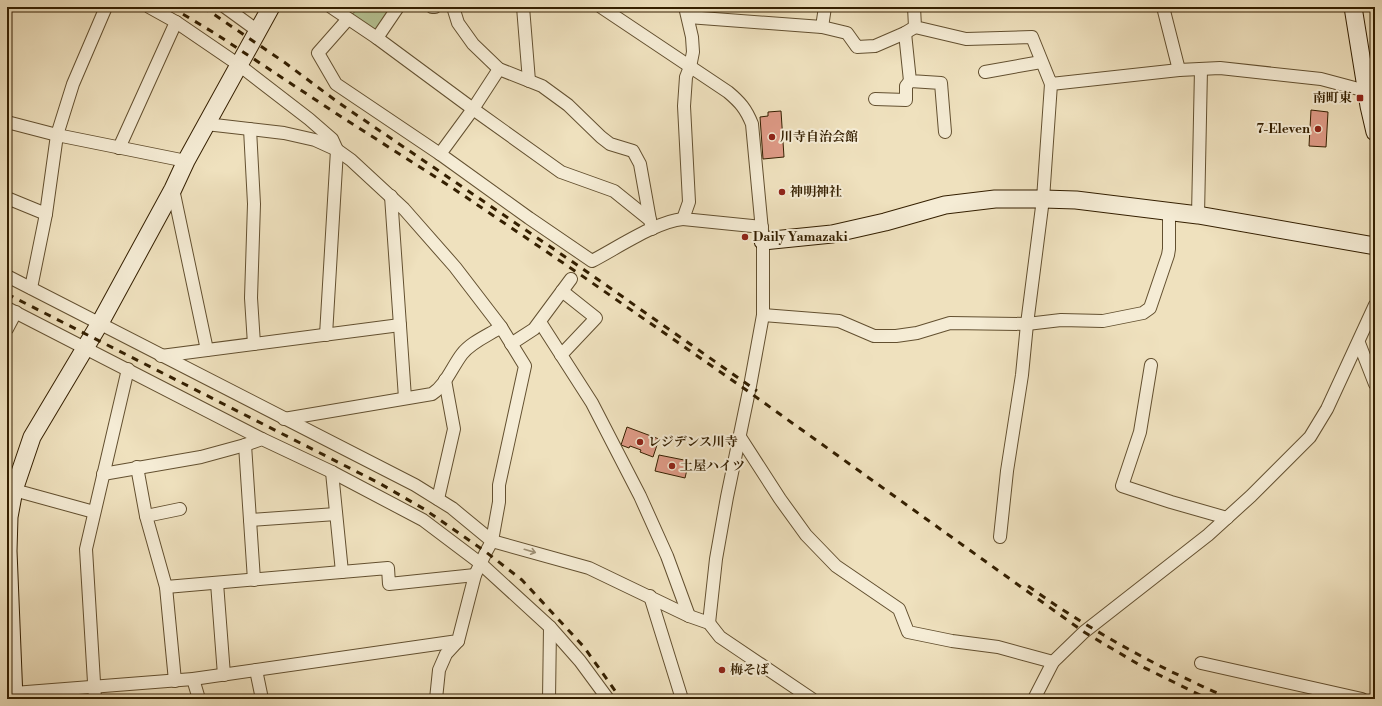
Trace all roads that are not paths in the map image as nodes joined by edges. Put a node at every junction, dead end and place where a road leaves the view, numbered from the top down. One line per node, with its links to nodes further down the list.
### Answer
1 (106, 7): 41 (street)
2 (149, 7): 18 (street)
3 (225, 7): 21 (street)
4 (271, 7): 21 (street)
5 (331, 7): 17 (street)
6 (398, 7): 22 (street)
7 (432, 7): 8 (street)
8 (435, 7)
9 (453, 7): 26 (street)
10 (523, 7): 30 (street)
11 (601, 7): 25 (street)
12 (825, 7): 19 (street)
13 (914, 7): 20 (street)
14 (1163, 7): 28 (street)
15 (1353, 7): 34 (street)
16 (686, 12): 19 (street); 25 (street)
17 (348, 19): 22 (street); 44 (street)
18 (176, 22): 24 (street); 42 (street)
19 (822, 27): 20 (street)
20 (910, 30): 23 (street); 31 (street)
21 (258, 31): 24 (street)
22 (377, 38): 35 (street)
23 (1041, 62): 29 (street); 32 (street)
24 (239, 65): 37 (street); 43 (street)
25 (690, 67): 53 (street); 55 (street)
26 (499, 69): 30 (street); 35 (street)
27 (1201, 69): 28 (street); 34 (street); 52 (street)
28 (1179, 70): 32 (street)
29 (985, 72)
30 (529, 81): 54 (street)
31 (910, 81): 33 (street); 39 (street)
32 (1051, 84): 49 (street)
33 (875, 99)
34 (1370, 99): 40 (street)
35 (473, 109): 44 (street); 54 (street)
36 (7, 122): 41 (street)
37 (206, 124): 38 (street); 45 (street)
38 (250, 128): 43 (street); 72 (street)
39 (945, 132)
40 (1375, 132)
41 (57, 135): 42 (street); 51 (street)
42 (119, 148): 45 (street)
43 (337, 150): 47 (street); 70 (street)
44 (440, 154): 54 (street)
45 (186, 161): 46 (street)
46 (173, 189): 65 (street); 75 (street)
47 (391, 196): 67 (street); 68 (street)
48 (7, 198): 51 (street)
49 (1043, 199): 50 (street); 55 (street); 66 (street)
50 (1168, 212): 52 (street); 66 (street)
51 (46, 214): 59 (street)
52 (1198, 215): 56 (street)
53 (683, 219): 54 (street); 55 (street)
54 (651, 224)
55 (763, 234): 63 (street)
56 (1375, 246)
57 (7, 276): 59 (street)
58 (571, 279): 60 (street)
59 (30, 288): 65 (street)
60 (562, 291): 64 (street); 76 (street)
61 (1375, 305): 71 (street)
62 (12, 310): 69 (street); 74 (street)
63 (763, 315): 66 (street); 84 (street)
64 (540, 322): 73 (street); 76 (street)
65 (100, 323): 74 (street); 77 (street)
66 (1027, 324): 98 (street)
67 (400, 325): 70 (street); 82 (street)
68 (501, 327): 73 (street); 80 (street)
69 (7, 328)
70 (326, 335): 72 (street)
71 (1359, 342): 81 (street); 96 (street)
72 (254, 344): 75 (street)
73 (512, 344): 99 (street)
74 (85, 348): 79 (street); 90 (street)
75 (207, 350): 77 (street)
76 (561, 355): 108 (street)
77 (161, 356): 83 (street)
78 (1151, 366): 96 (street)
79 (128, 369): 85 (street); 89 (street)
80 (445, 380): 82 (street); 91 (street)
81 (1375, 384)
82 (405, 398): 83 (street)
83 (284, 419): 91 (street)
84 (740, 437): 109 (street); 112 (street)
85 (262, 439): 86 (street); 88 (street)
86 (245, 445): 87 (street); 97 (street)
87 (137, 467): 89 (street); 95 (street)
88 (332, 472): 94 (street); 101 (street)
89 (103, 474): 93 (street)
90 (10, 489): 93 (street); 100 (street)
91 (438, 499): 99 (street)
92 (180, 509): 95 (street)
93 (94, 512): 118 (street)
94 (336, 514): 97 (street); 102 (street)
95 (146, 516): 106 (street)
96 (1227, 518): 112 (street)
97 (250, 520): 104 (street)
98 (1000, 537)
99 (492, 541): 101 (street); 107 (street, one-way to 107)
100 (7, 551): 119 (street)
101 (480, 563): 103 (street); 110 (street)
102 (342, 572): 103 (street); 104 (street)
103 (475, 575): 111 (street)
104 (254, 580): 105 (street)
105 (217, 583): 106 (street); 115 (street)
106 (166, 587): 117 (street)
107 (650, 596): 108 (street); 125 (street)
108 (689, 616): 109 (street)
109 (709, 624): 126 (street)
110 (550, 627): 123 (street); 124 (street)
111 (458, 640): 114 (street); 122 (street)
112 (1053, 662): 127 (street)
113 (1201, 663): 128 (street)
114 (256, 670): 115 (street); 121 (street)
115 (224, 675): 116 (street)
116 (193, 679): 117 (street); 120 (street)
117 (175, 681): 118 (street)
118 (94, 693): 119 (street)
119 (14, 696)
120 (199, 699)
121 (262, 699)
122 (436, 699)
123 (549, 699)
124 (608, 699)
125 (682, 699)
126 (812, 699)
127 (1034, 699)
128 (1362, 699)

